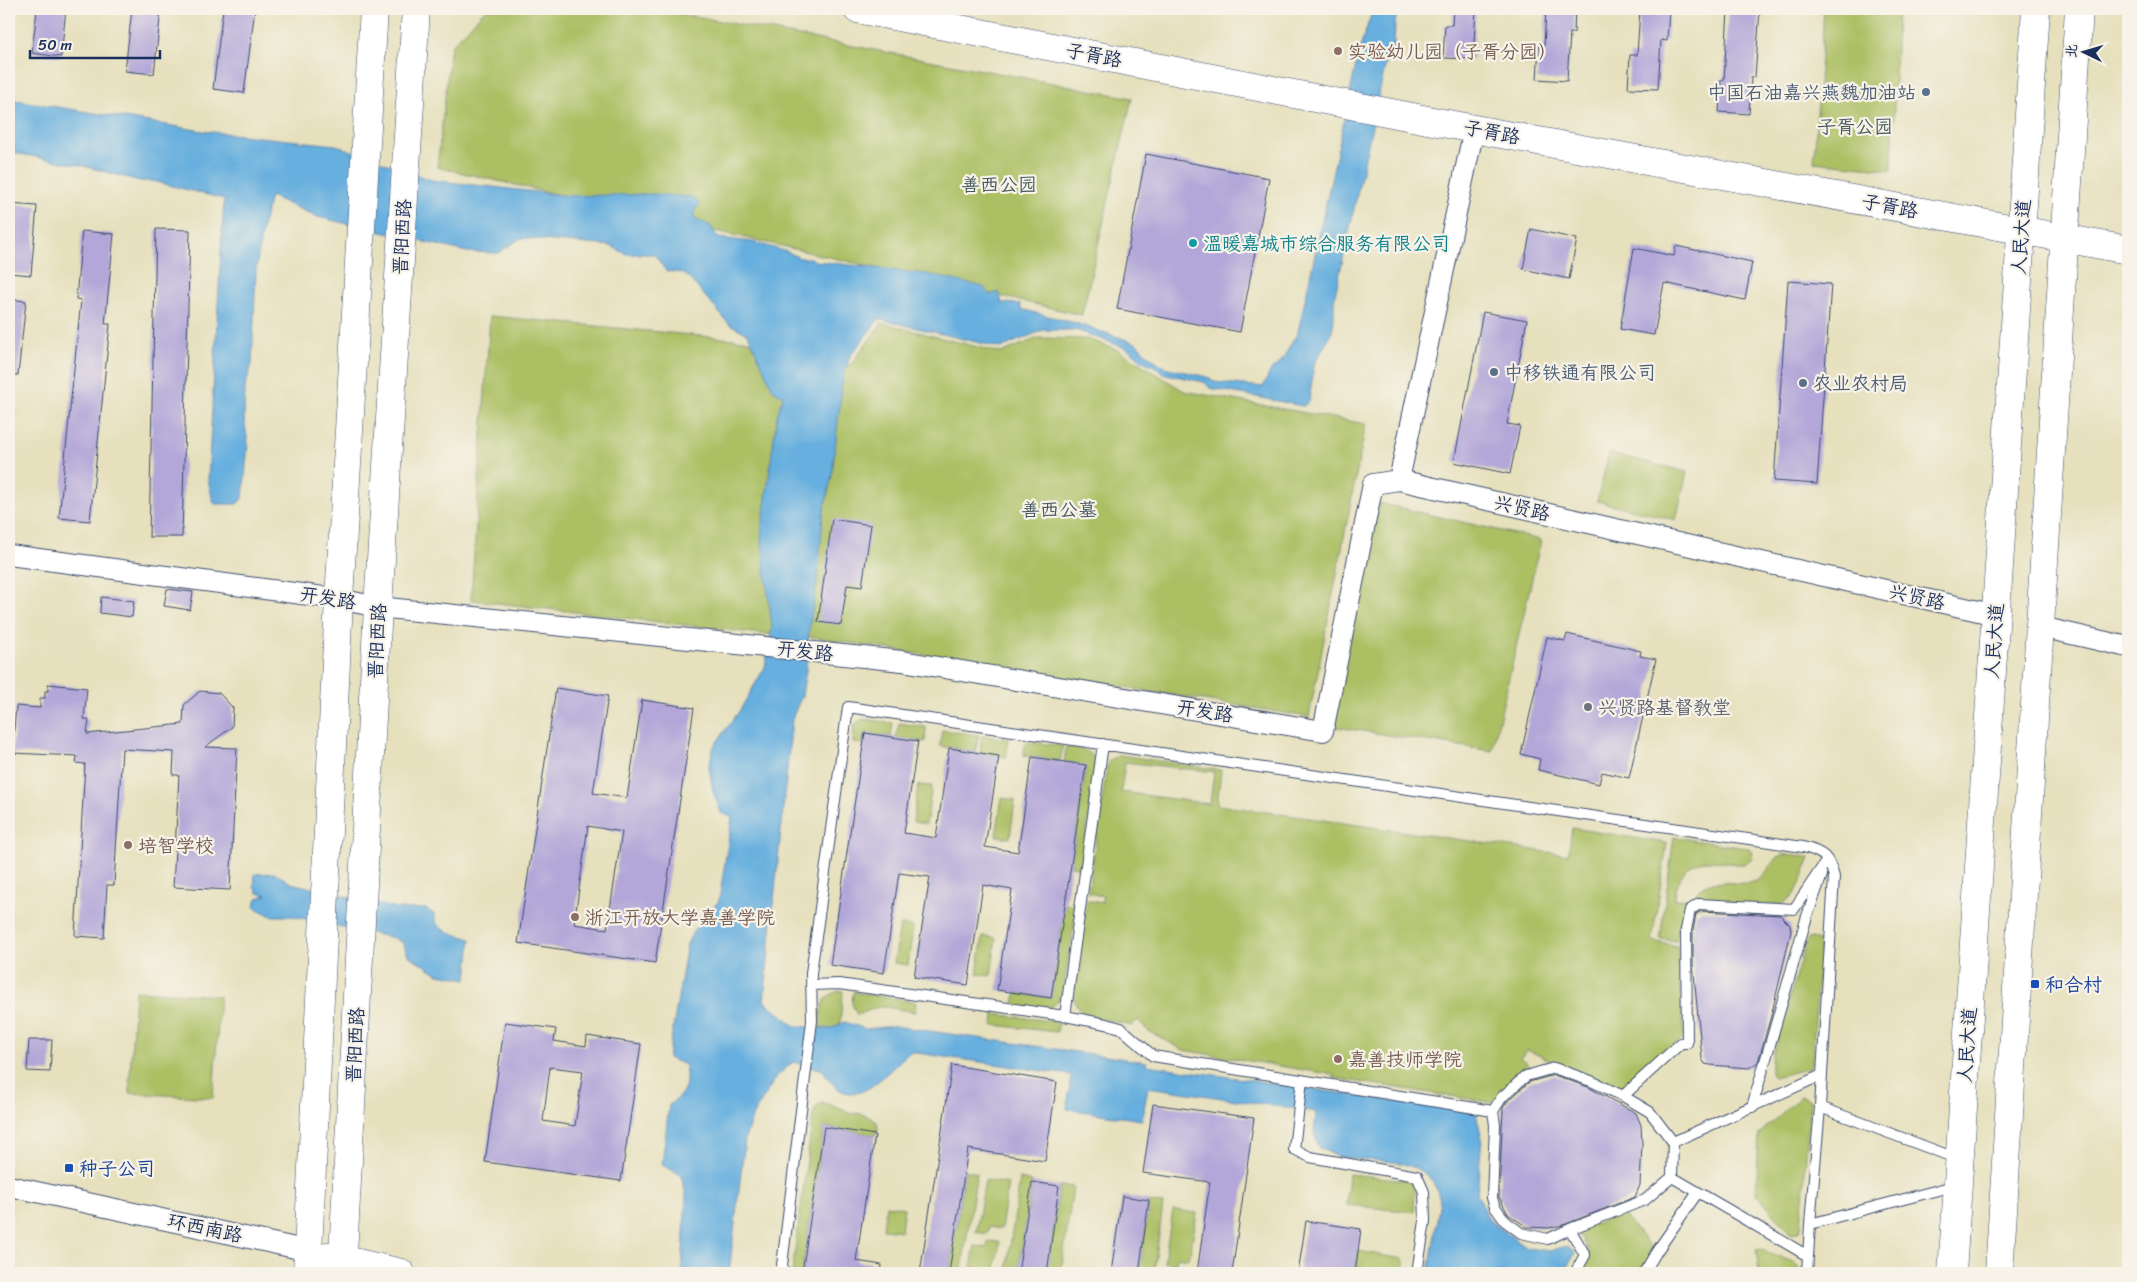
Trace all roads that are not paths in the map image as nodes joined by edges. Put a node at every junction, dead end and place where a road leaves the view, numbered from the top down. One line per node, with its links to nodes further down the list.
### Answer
1 (856, 9): 6 (main road, 子胥路)
2 (2036, 9): 7 (main road, 人民大道)
3 (2079, 9): 8 (main road)
4 (373, 10): 12 (main road, 晋阳西路)
5 (418, 11): 13 (main road, 晋阳西路)
6 (1474, 129): 7 (main road, 子胥路); 10 (street)
7 (2021, 230): 8 (main road, 子胥路); 14 (main road, 人民大道)
8 (2065, 238): 9 (main road, 子胥路); 15 (main road)
9 (2128, 250)
10 (1399, 480): 13 (street, 开发路); 14 (street, 兴贤路)
11 (9, 555): 12 (street, 开发路)
12 (339, 599): 13 (street, 开发路); 35 (main road, 晋阳西路)
13 (378, 607): 36 (main road, 晋阳西路)
14 (1996, 615): 28 (main road, 人民大道)
15 (2041, 627): 16 (street); 44 (main road)
16 (2128, 647)
17 (1103, 744): 18 (lane); 19 (lane); 20 (lane)
18 (1827, 860): 21 (lane); 23 (lane); 24 (lane)
19 (811, 986): 20 (lane); 38 (lane)
20 (1064, 1016): 22 (lane)
21 (1822, 1075): 24 (lane); 25 (lane)
22 (1302, 1080): 26 (lane); 39 (lane)
23 (1623, 1096): 26 (lane); 27 (lane)
24 (1752, 1107): 27 (lane)
25 (1820, 1108): 28 (lane); 32 (lane)
26 (1493, 1111): 33 (lane)
27 (1673, 1142): 29 (lane)
28 (1959, 1172): 32 (lane); 43 (main road, 人民大道)
29 (1672, 1177): 31 (lane); 33 (lane)
30 (9, 1186): 35 (street, 环西南路)
31 (1698, 1192): 34 (lane); 41 (lane)
32 (1810, 1224): 34 (lane)
33 (1570, 1229): 40 (lane)
34 (1808, 1256): 42 (lane)
35 (308, 1262): 36 (main road, 环西南路)
36 (343, 1267): 37 (main road, 环西南路)
37 (401, 1273)
38 (784, 1273)
39 (1417, 1273)
40 (1575, 1273)
41 (1644, 1273)
42 (1807, 1273)
43 (1952, 1273)
44 (1999, 1273)

